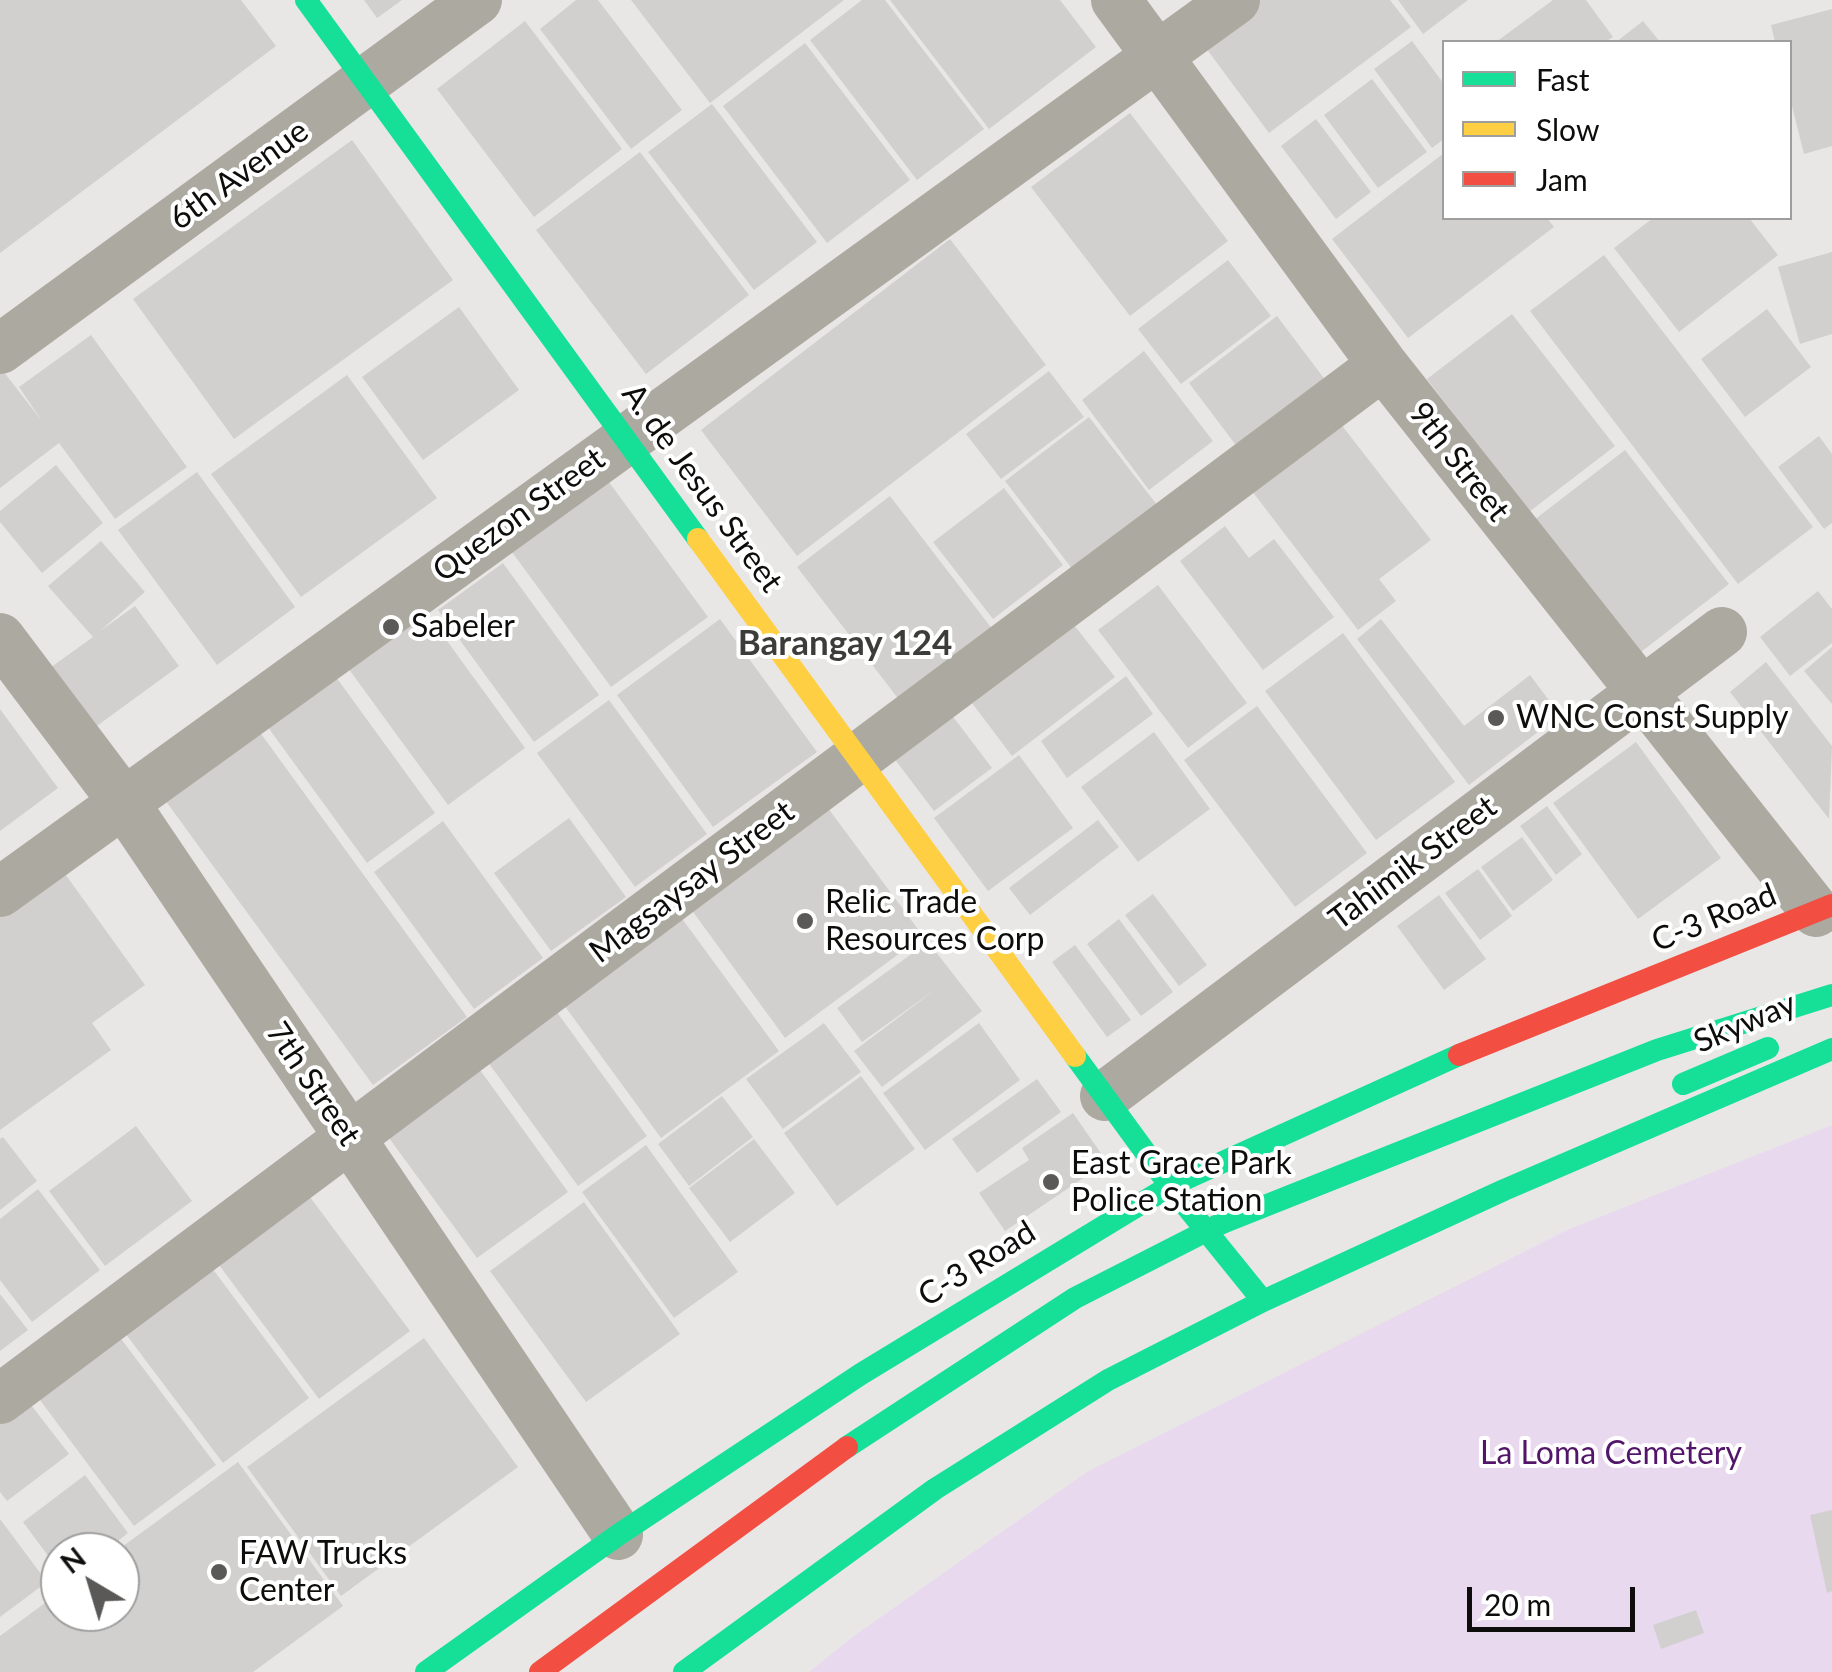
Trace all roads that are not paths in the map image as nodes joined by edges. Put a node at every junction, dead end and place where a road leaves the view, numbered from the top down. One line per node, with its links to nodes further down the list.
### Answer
1 (306, 0): 6 (main road, A. de Jesus Street)
2 (477, 0): 6 (street, 6th Avenue)
3 (1116, 0): 5 (street, 9th Street)
4 (1235, 0): 5 (street, Quezon Street)
5 (1157, 58): 8 (street, 9th Street); 9 (street, Quezon Street)
6 (366, 83): 7 (street, 6th Avenue); 9 (main road, A. de Jesus Street)
7 (0, 348)
8 (1383, 364): 12 (street, 9th Street); 13 (street, Magsaysay Street)
9 (626, 438): 13 (main road, A. de Jesus Street); 14 (street, Quezon Street)
10 (1722, 632): 12 (street, Tahimik Street)
11 (0, 638): 14 (street, 7th Street)
12 (1638, 693): 16 (street, 9th Street); 21 (street, Tahimik Street)
13 (858, 757): 21 (main road, A. de Jesus Street); 22 (street, Magsaysay Street)
14 (122, 800): 15 (street, Quezon Street); 22 (street, 7th Street)
15 (0, 892)
16 (1824, 909): 23 (main road, C-3 Road)
17 (1832, 995): 28 (main road, bridge)
18 (1782, 1042): 20 (main road, Skyway)
19 (1832, 1049): 24 (main road)
20 (1683, 1084)
21 (1105, 1096): 23 (main road, A. de Jesus Street)
22 (349, 1138): 25 (street, Magsaysay Street); 26 (street, 7th Street)
23 (1170, 1186): 24 (main road, A. de Jesus Street); 26 (main road, C-3 Road)
24 (1263, 1302): 29 (main road)
25 (0, 1399)
26 (618, 1535): 27 (main road, C-3 Road)
27 (426, 1672)
28 (540, 1672)
29 (684, 1672)

